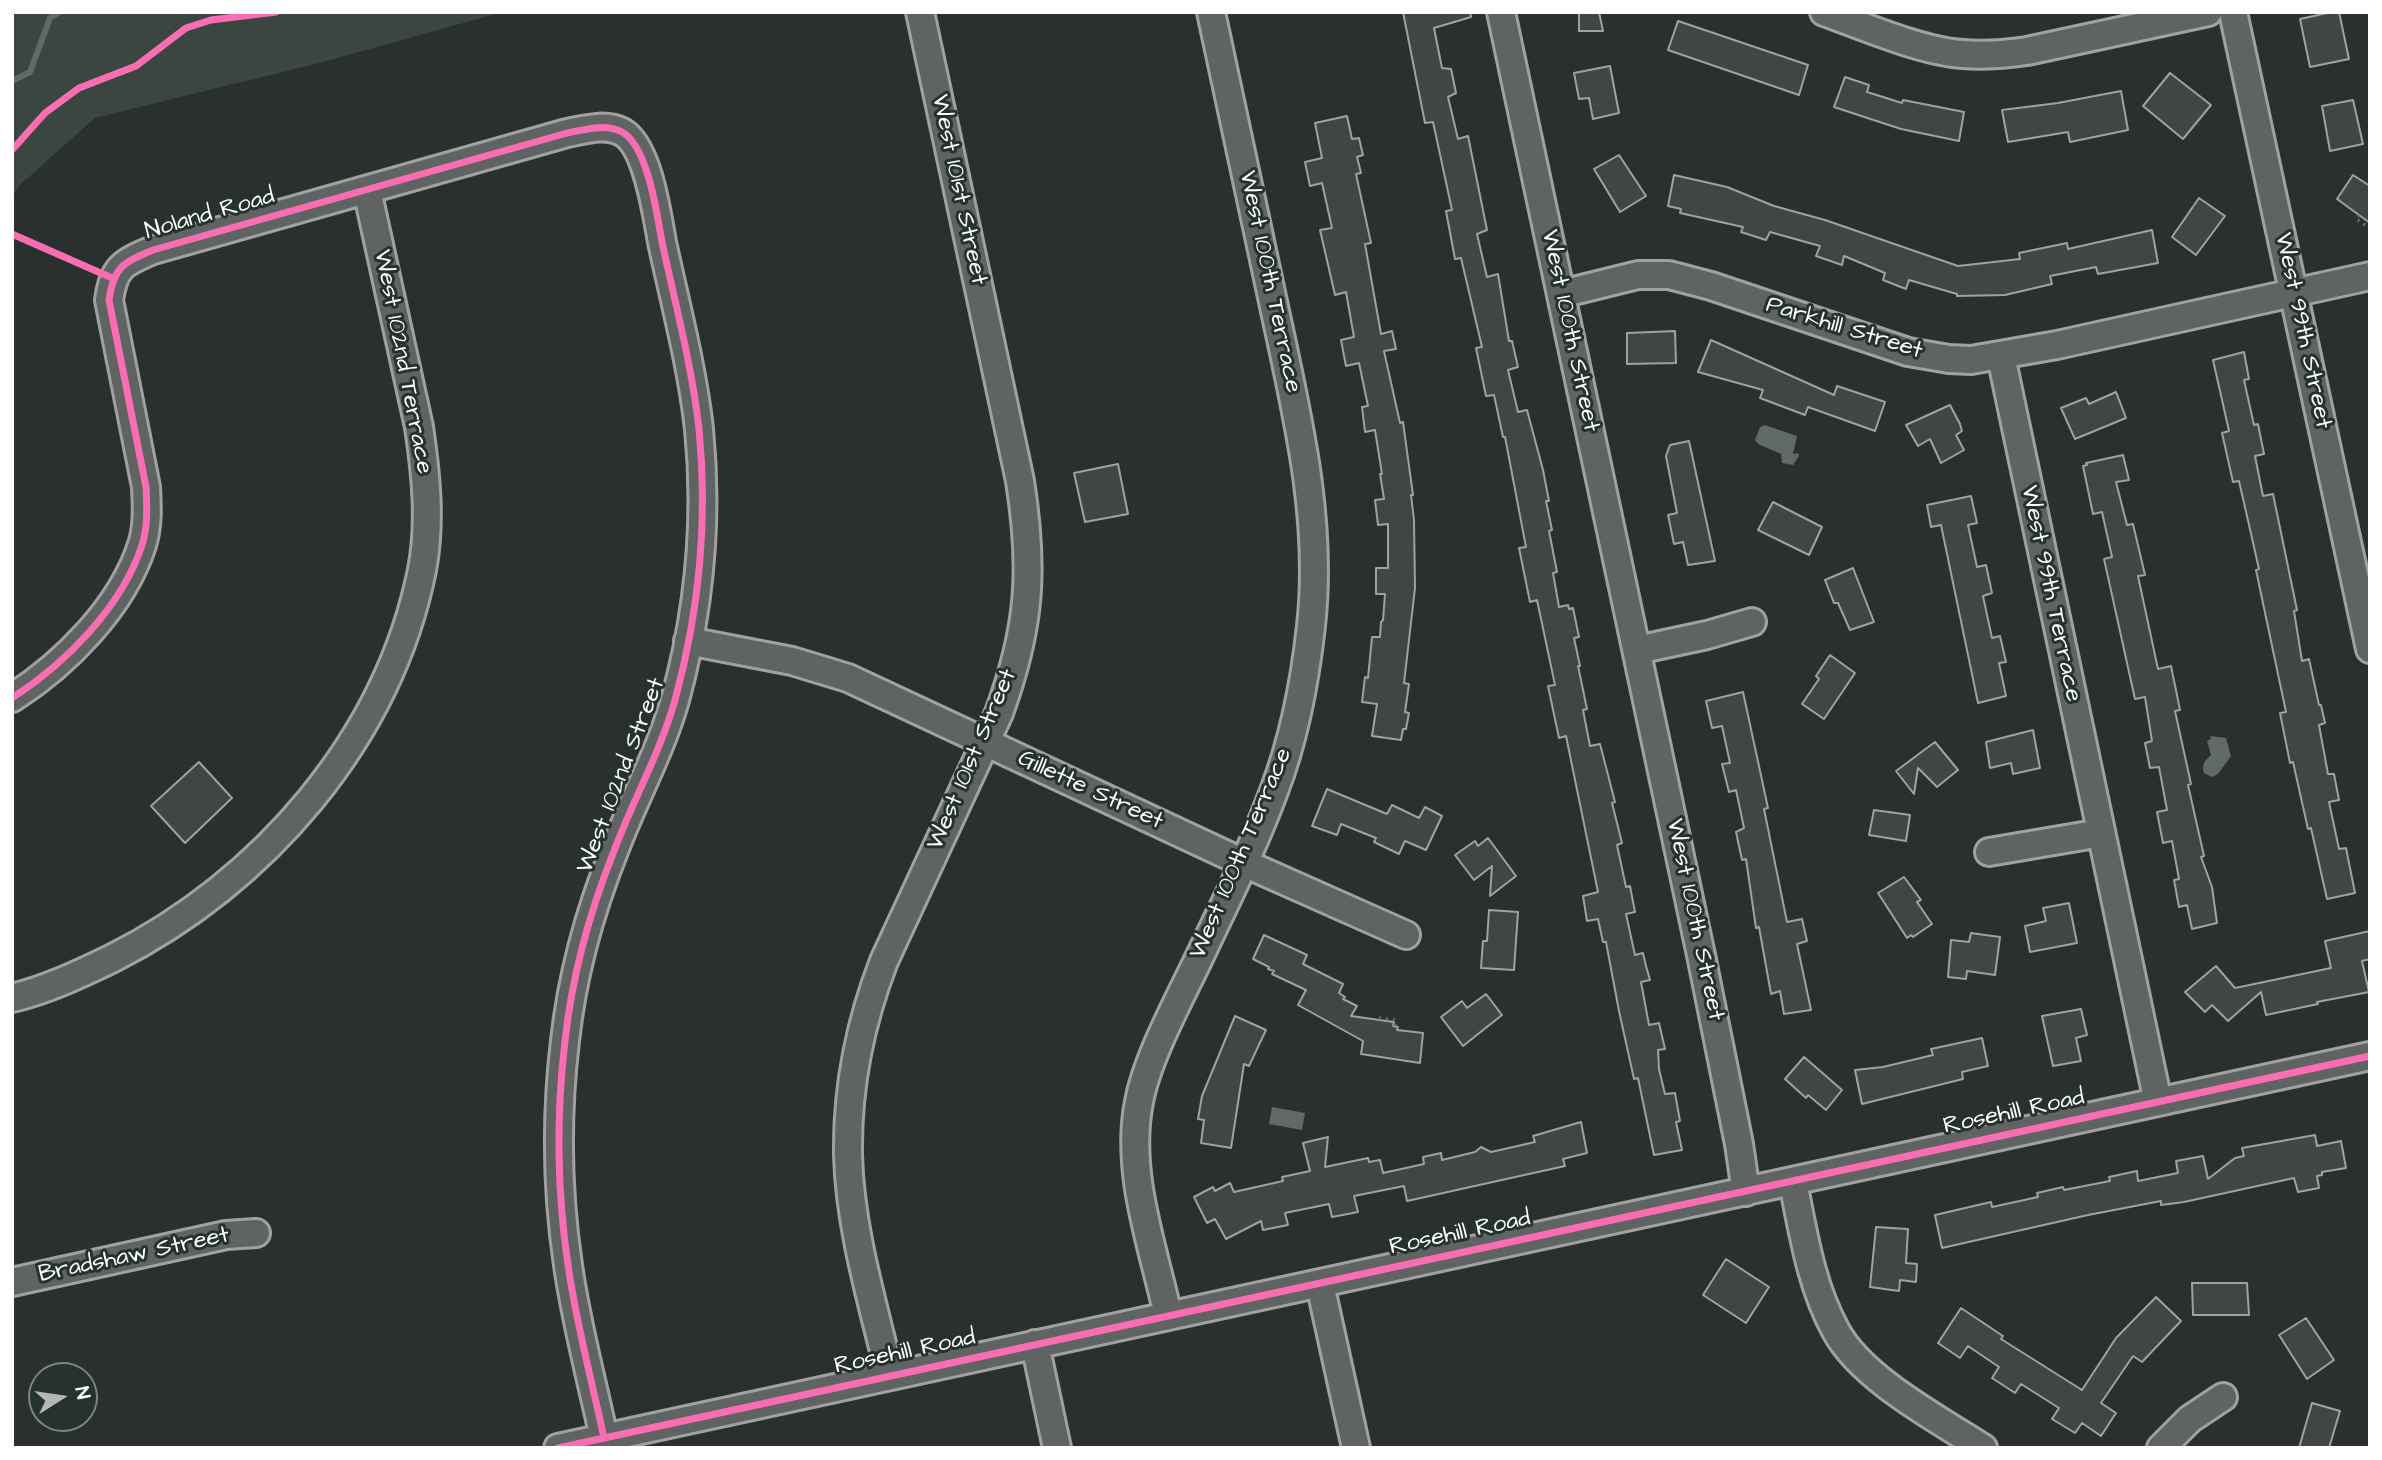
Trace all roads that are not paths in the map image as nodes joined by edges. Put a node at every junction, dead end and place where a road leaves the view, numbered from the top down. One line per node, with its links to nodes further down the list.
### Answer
1 (920, 12): 18 (street, West 101st Street)
2 (1211, 12): 21 (street, West 100th Terrace)
3 (1500, 12): 10 (street, West 100th Street)
4 (1824, 12): 5 (street)
5 (2208, 12)
6 (2233, 12): 11 (street, West 99th Street)
7 (624, 133): 8 (street, Noland Road); 14 (street, West 102nd Street)
8 (367, 190): 17 (street, Noland Road); 23 (street, West 102nd Terrace)
9 (2370, 276): 11 (street, Parkhill Street)
10 (1561, 294): 12 (street, Parkhill Street); 16 (street, West 100th Street)
11 (2294, 294): 12 (street, Parkhill Street); 15 (street, West 99th Street)
12 (2001, 356): 19 (street, West 99th Terrace)
13 (1752, 622): 16 (street)
14 (688, 641): 18 (street, Gillette Street); 35 (street, West 102nd Street)
15 (2370, 649)
16 (1637, 650): 27 (street, West 100th Street)
17 (12, 698)
18 (985, 742): 21 (street, Gillette Street); 33 (street, West 101st Street)
19 (2101, 833): 20 (street); 25 (street, West 99th Terrace)
20 (1989, 852)
21 (1244, 863): 22 (street, Gillette Street); 31 (street, West 100th Terrace)
22 (1405, 935)
23 (12, 998)
24 (2370, 1056): 25 (street, Rosehill Road)
25 (2158, 1102): 26 (street, Rosehill Road)
26 (1793, 1182): 27 (street, Rosehill Road); 39 (street)
27 (1746, 1192): 30 (street, Rosehill Road)
28 (256, 1233): 29 (street, Bradshaw Street)
29 (12, 1282)
30 (1320, 1284): 31 (street, Rosehill Road); 38 (street)
31 (1168, 1315): 32 (street, Rosehill Road)
32 (1035, 1344): 33 (street, Rosehill Road); 37 (street)
33 (890, 1376): 35 (street, Rosehill Road)
34 (2223, 1397): 40 (street)
35 (604, 1438): 36 (street, Rosehill Road)
36 (558, 1448)
37 (1057, 1448)
38 (1356, 1448)
39 (1983, 1448)
40 (2161, 1448)

